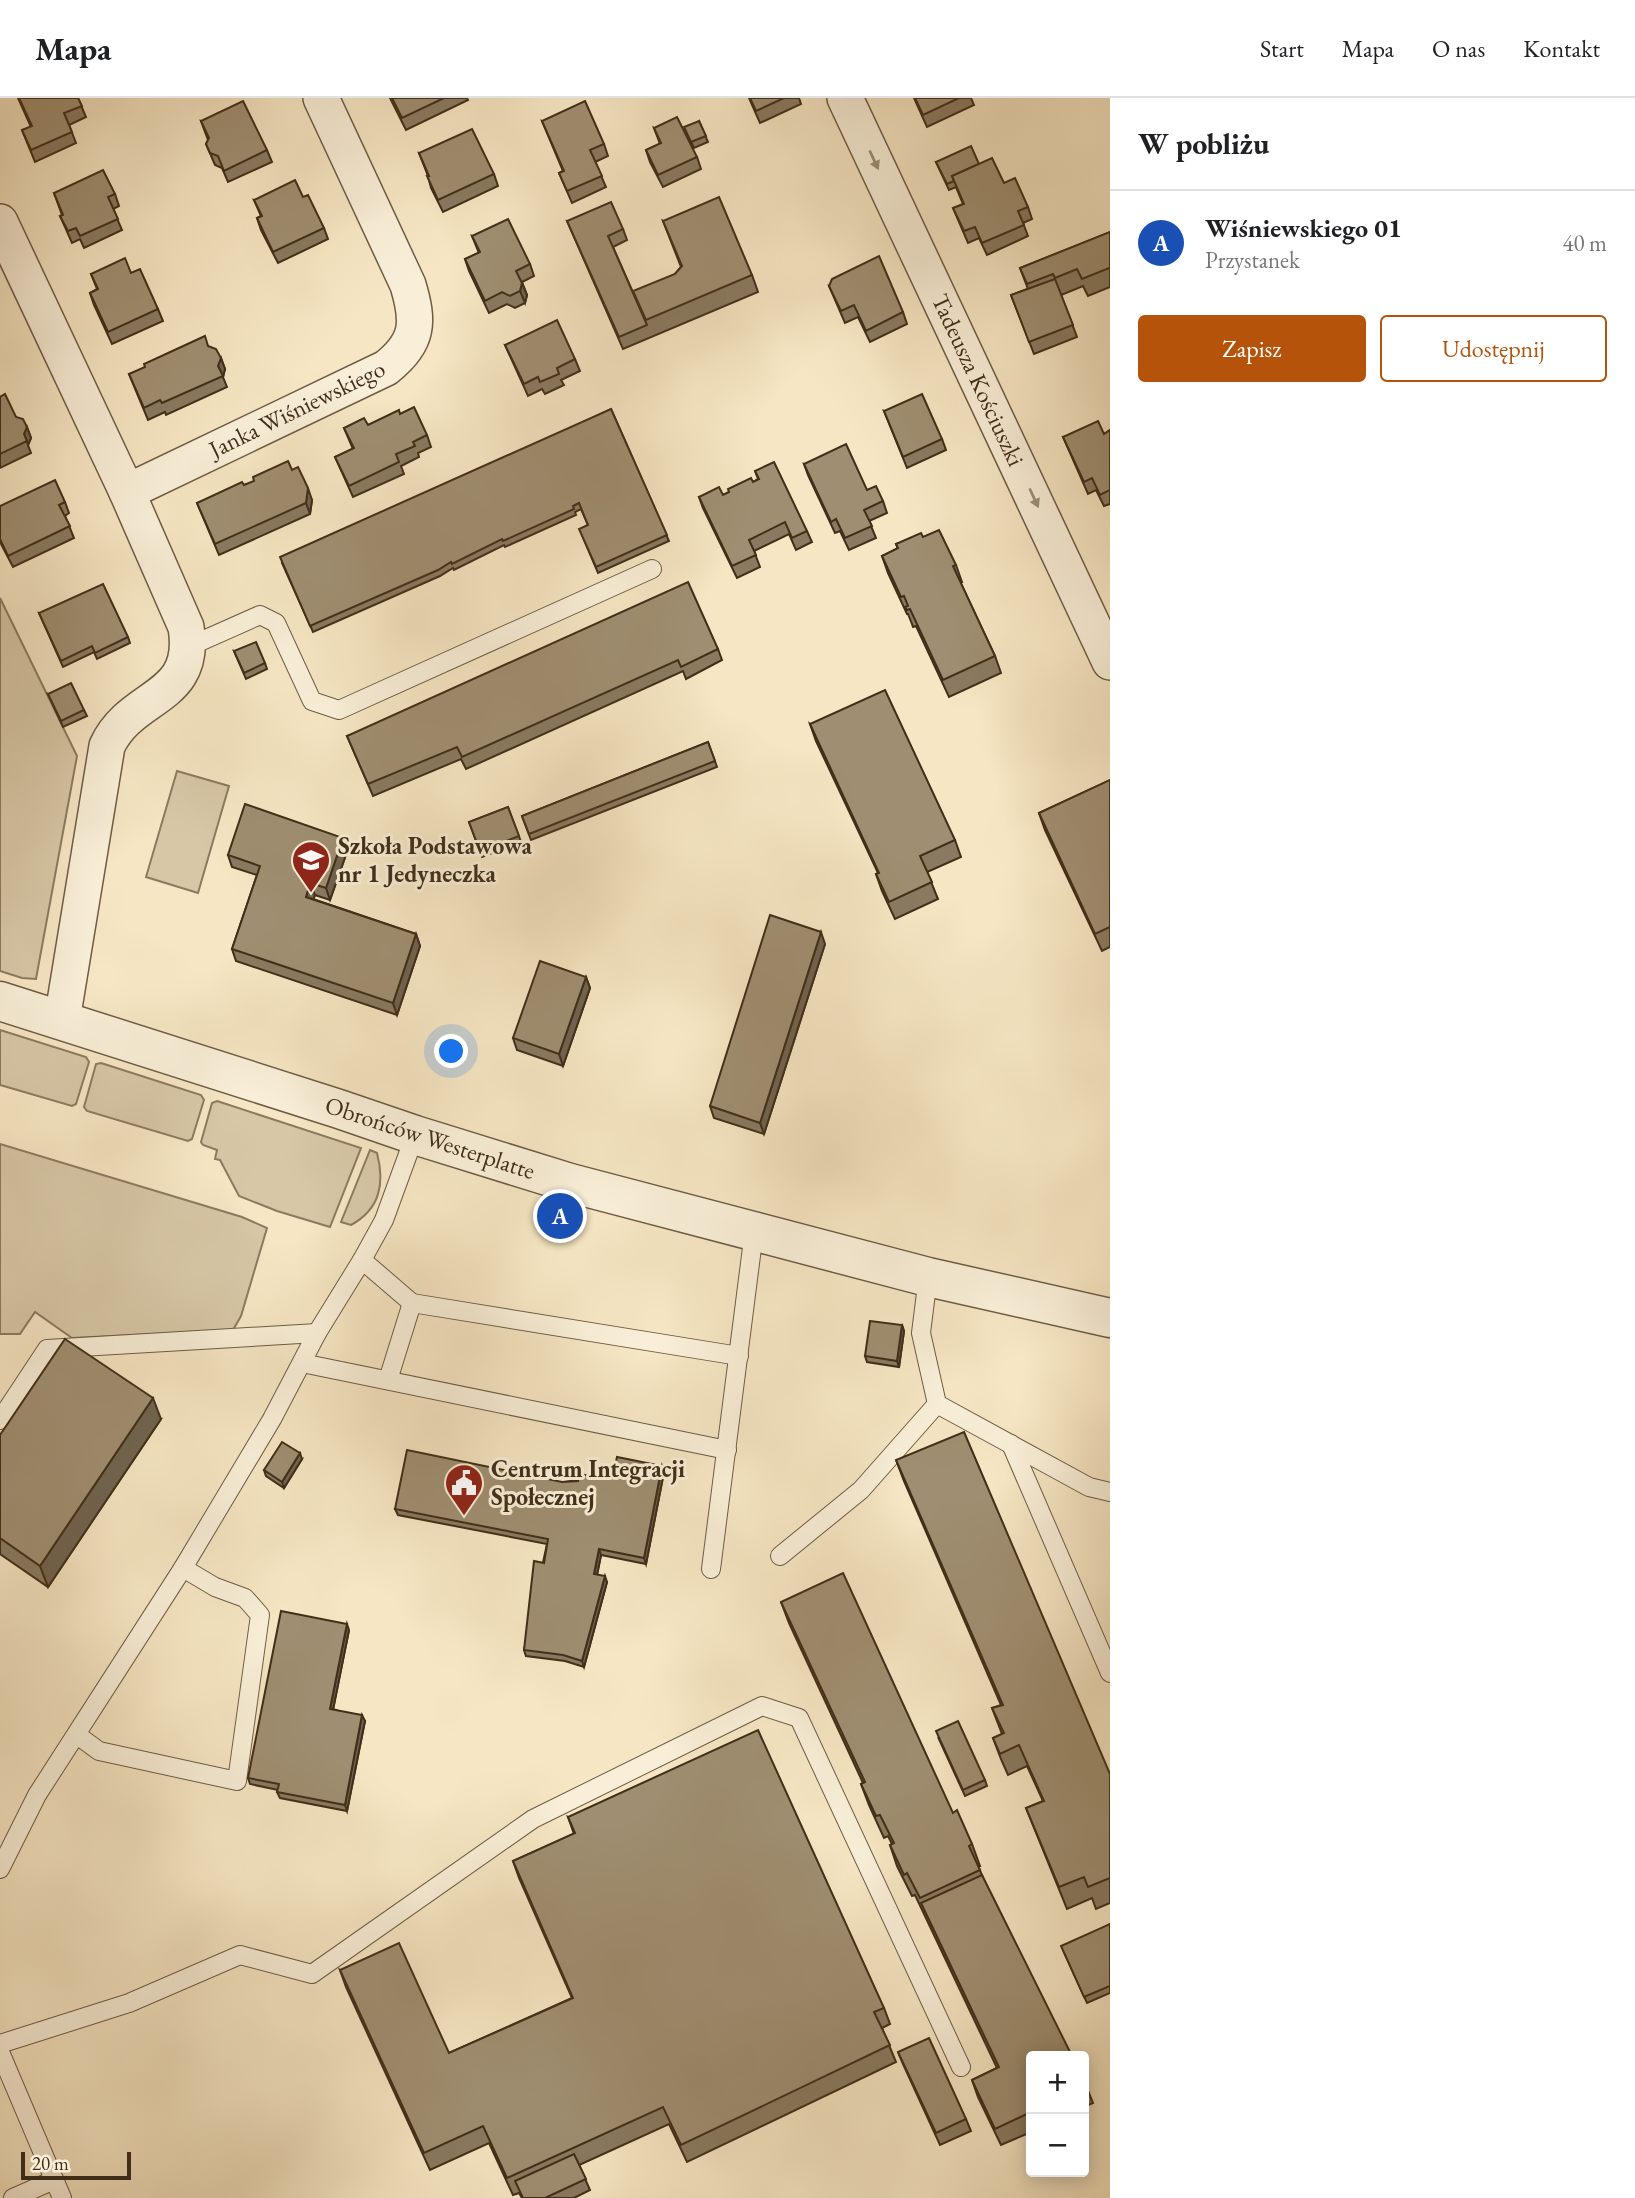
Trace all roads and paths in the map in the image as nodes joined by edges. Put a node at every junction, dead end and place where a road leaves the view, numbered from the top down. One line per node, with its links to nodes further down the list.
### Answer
1 (321, 98): 4 (street, Janka Wiśniewskiego)
2 (845, 98): 7 (street, Tadeusza Kościuszki, one-way to 7)
3 (0, 222): 4 (street)
4 (127, 492): 6 (street)
5 (652, 569): 6 (lane)
6 (188, 646): 9 (street)
7 (1110, 662)
8 (0, 1001): 9 (street, Obrońców Westerplatte)
9 (62, 1020): 10 (street, Obrońców Westerplatte)
10 (415, 1135): 11 (street, Obrońców Westerplatte); 12 (lane)
11 (754, 1232): 13 (street, Obrońców Westerplatte); 17 (lane)
12 (362, 1260): 14 (lane); 16 (lane)
13 (928, 1277): 15 (street, Obrońców Westerplatte); 20 (lane)
14 (412, 1303): 17 (lane); 19 (lane)
15 (1110, 1318)
16 (317, 1333): 18 (lane); 21 (lane)
17 (739, 1356): 23 (lane)
18 (302, 1363): 19 (lane); 26 (lane)
19 (388, 1380): 23 (lane)
20 (937, 1404): 22 (lane); 25 (lane)
21 (0, 1420)
22 (1010, 1444): 24 (lane); 28 (lane)
23 (727, 1450): 27 (lane)
24 (1110, 1492)
25 (780, 1556)
26 (183, 1568): 29 (lane); 29 (lane)
27 (711, 1569)
28 (1110, 1672)
29 (77, 1735): 30 (lane)
30 (0, 1869)
31 (0, 2043): 33 (lane)
32 (0, 2052): 34 (lane)
33 (961, 2067)
34 (54, 2179): 35 (lane); 36 (lane)
35 (13, 2198)
36 (62, 2198)

